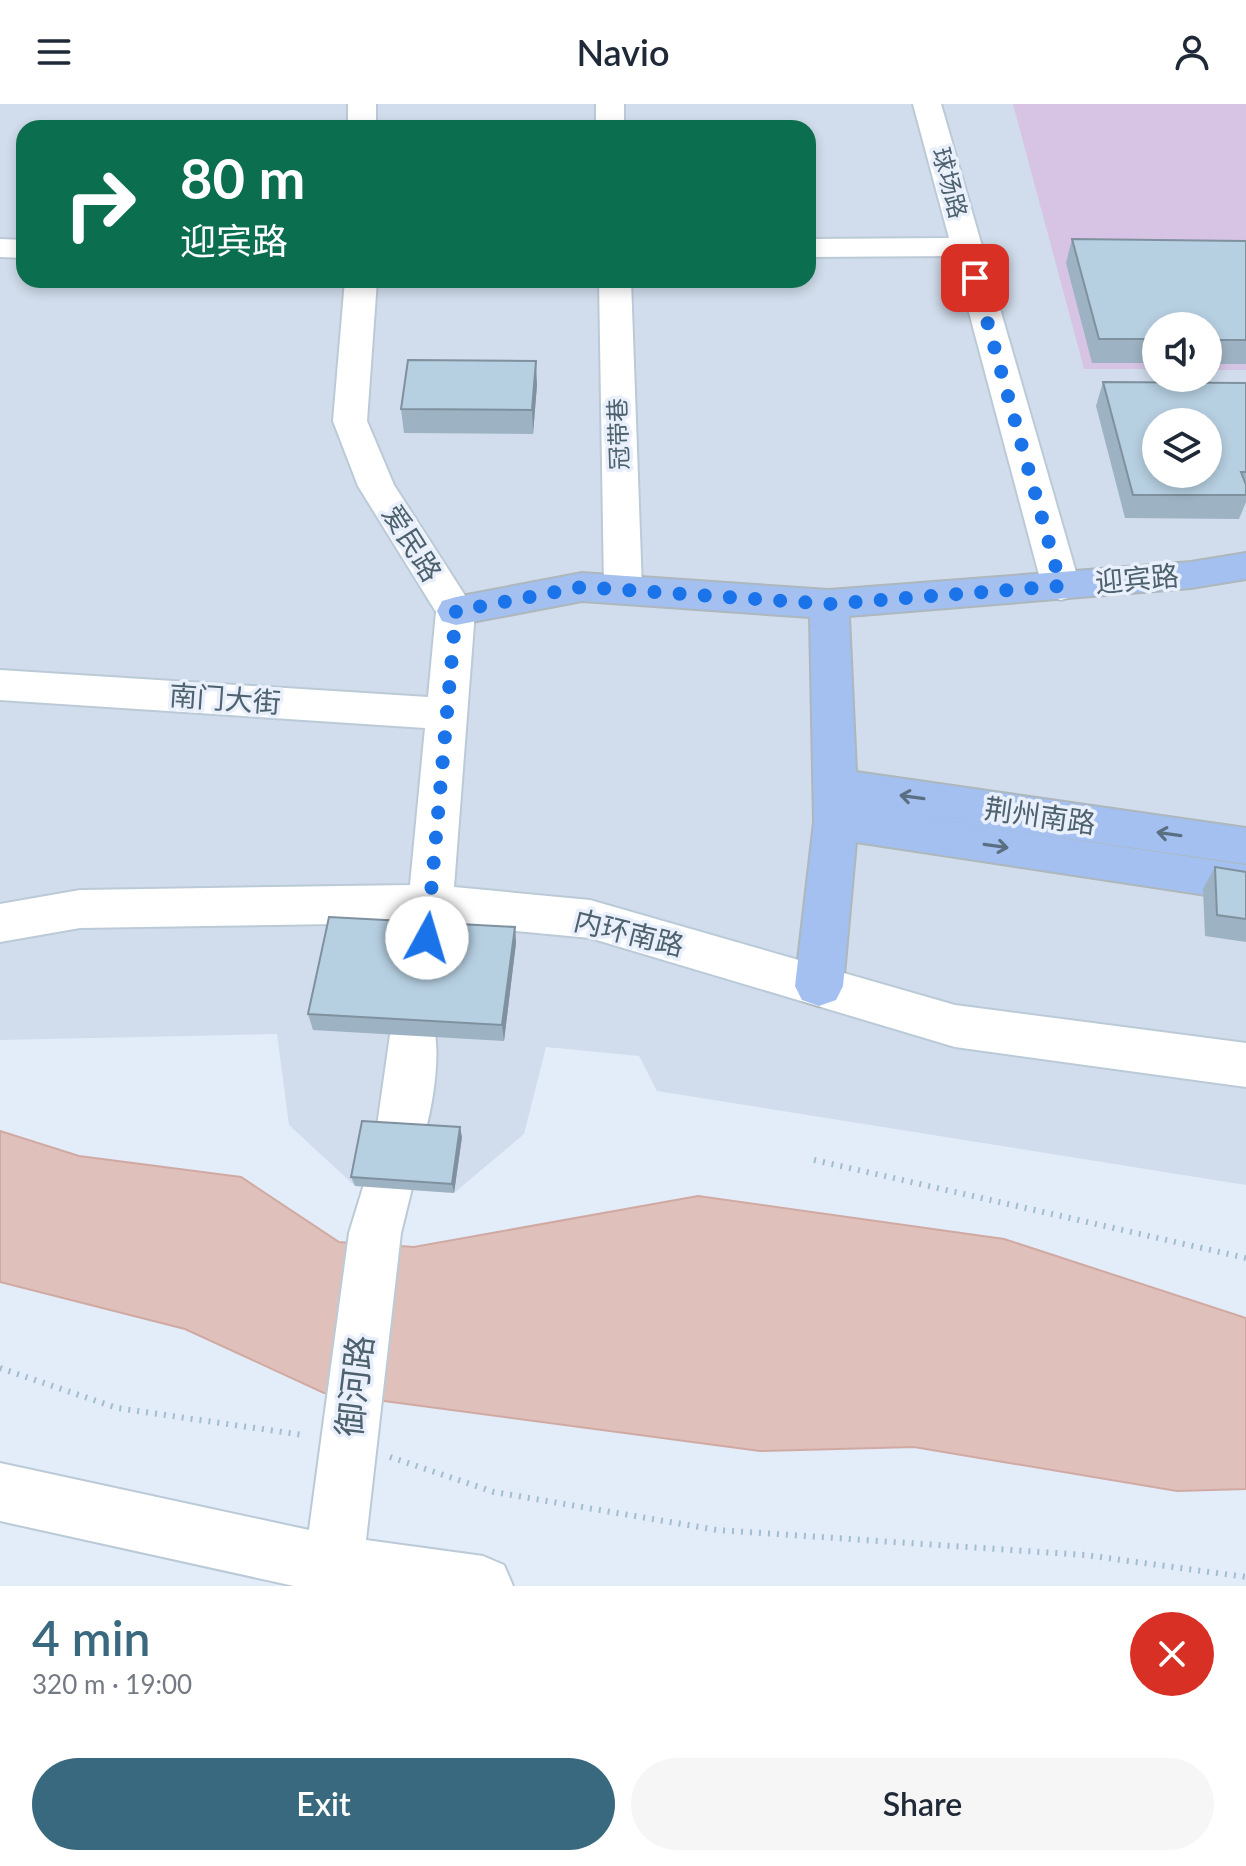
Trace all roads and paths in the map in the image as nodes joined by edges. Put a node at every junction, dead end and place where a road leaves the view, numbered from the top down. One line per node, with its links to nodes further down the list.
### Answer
1 (927, 104): 2 (street, 球场路)
2 (967, 247): 3 (street); 7 (street, 球场路)
3 (816, 248)
4 (360, 288): 10 (street, 爱民路)
5 (615, 288): 8 (street, 冠带巷)
6 (1246, 566): 7 (main road, 迎宾路)
7 (1061, 586): 9 (main road, 迎宾路)
8 (623, 589): 9 (main road, 迎宾路); 10 (main road, 迎宾路)
9 (829, 604): 13 (main road)
10 (456, 611): 12 (street, 爱民路)
11 (0, 685): 12 (street, 南门大街)
12 (449, 714): 16 (street, 爱民路)
13 (835, 804): 14 (main road, 荆州南路, one-way to 13); 15 (main road, 荆州南路, one-way to 15); 18 (main road)
14 (1246, 846)
15 (1246, 883)
16 (429, 921): 17 (street, 内环南路); 18 (street, 内环南路)
17 (0, 923)
18 (819, 986): 20 (street, 内环南路)
19 (414, 1035): 21 (street)
20 (1246, 1065)
21 (401, 1133)
22 (814, 1160): 24 (path)
23 (380, 1210): 26 (street, 御河路)
24 (1246, 1258)
25 (0, 1368): 26 (path)
26 (349, 1428): 28 (street, 御河路); 29 (path)
27 (0, 1492): 28 (street)
28 (332, 1576): 30 (street)
29 (1246, 1577)
30 (483, 1586)

